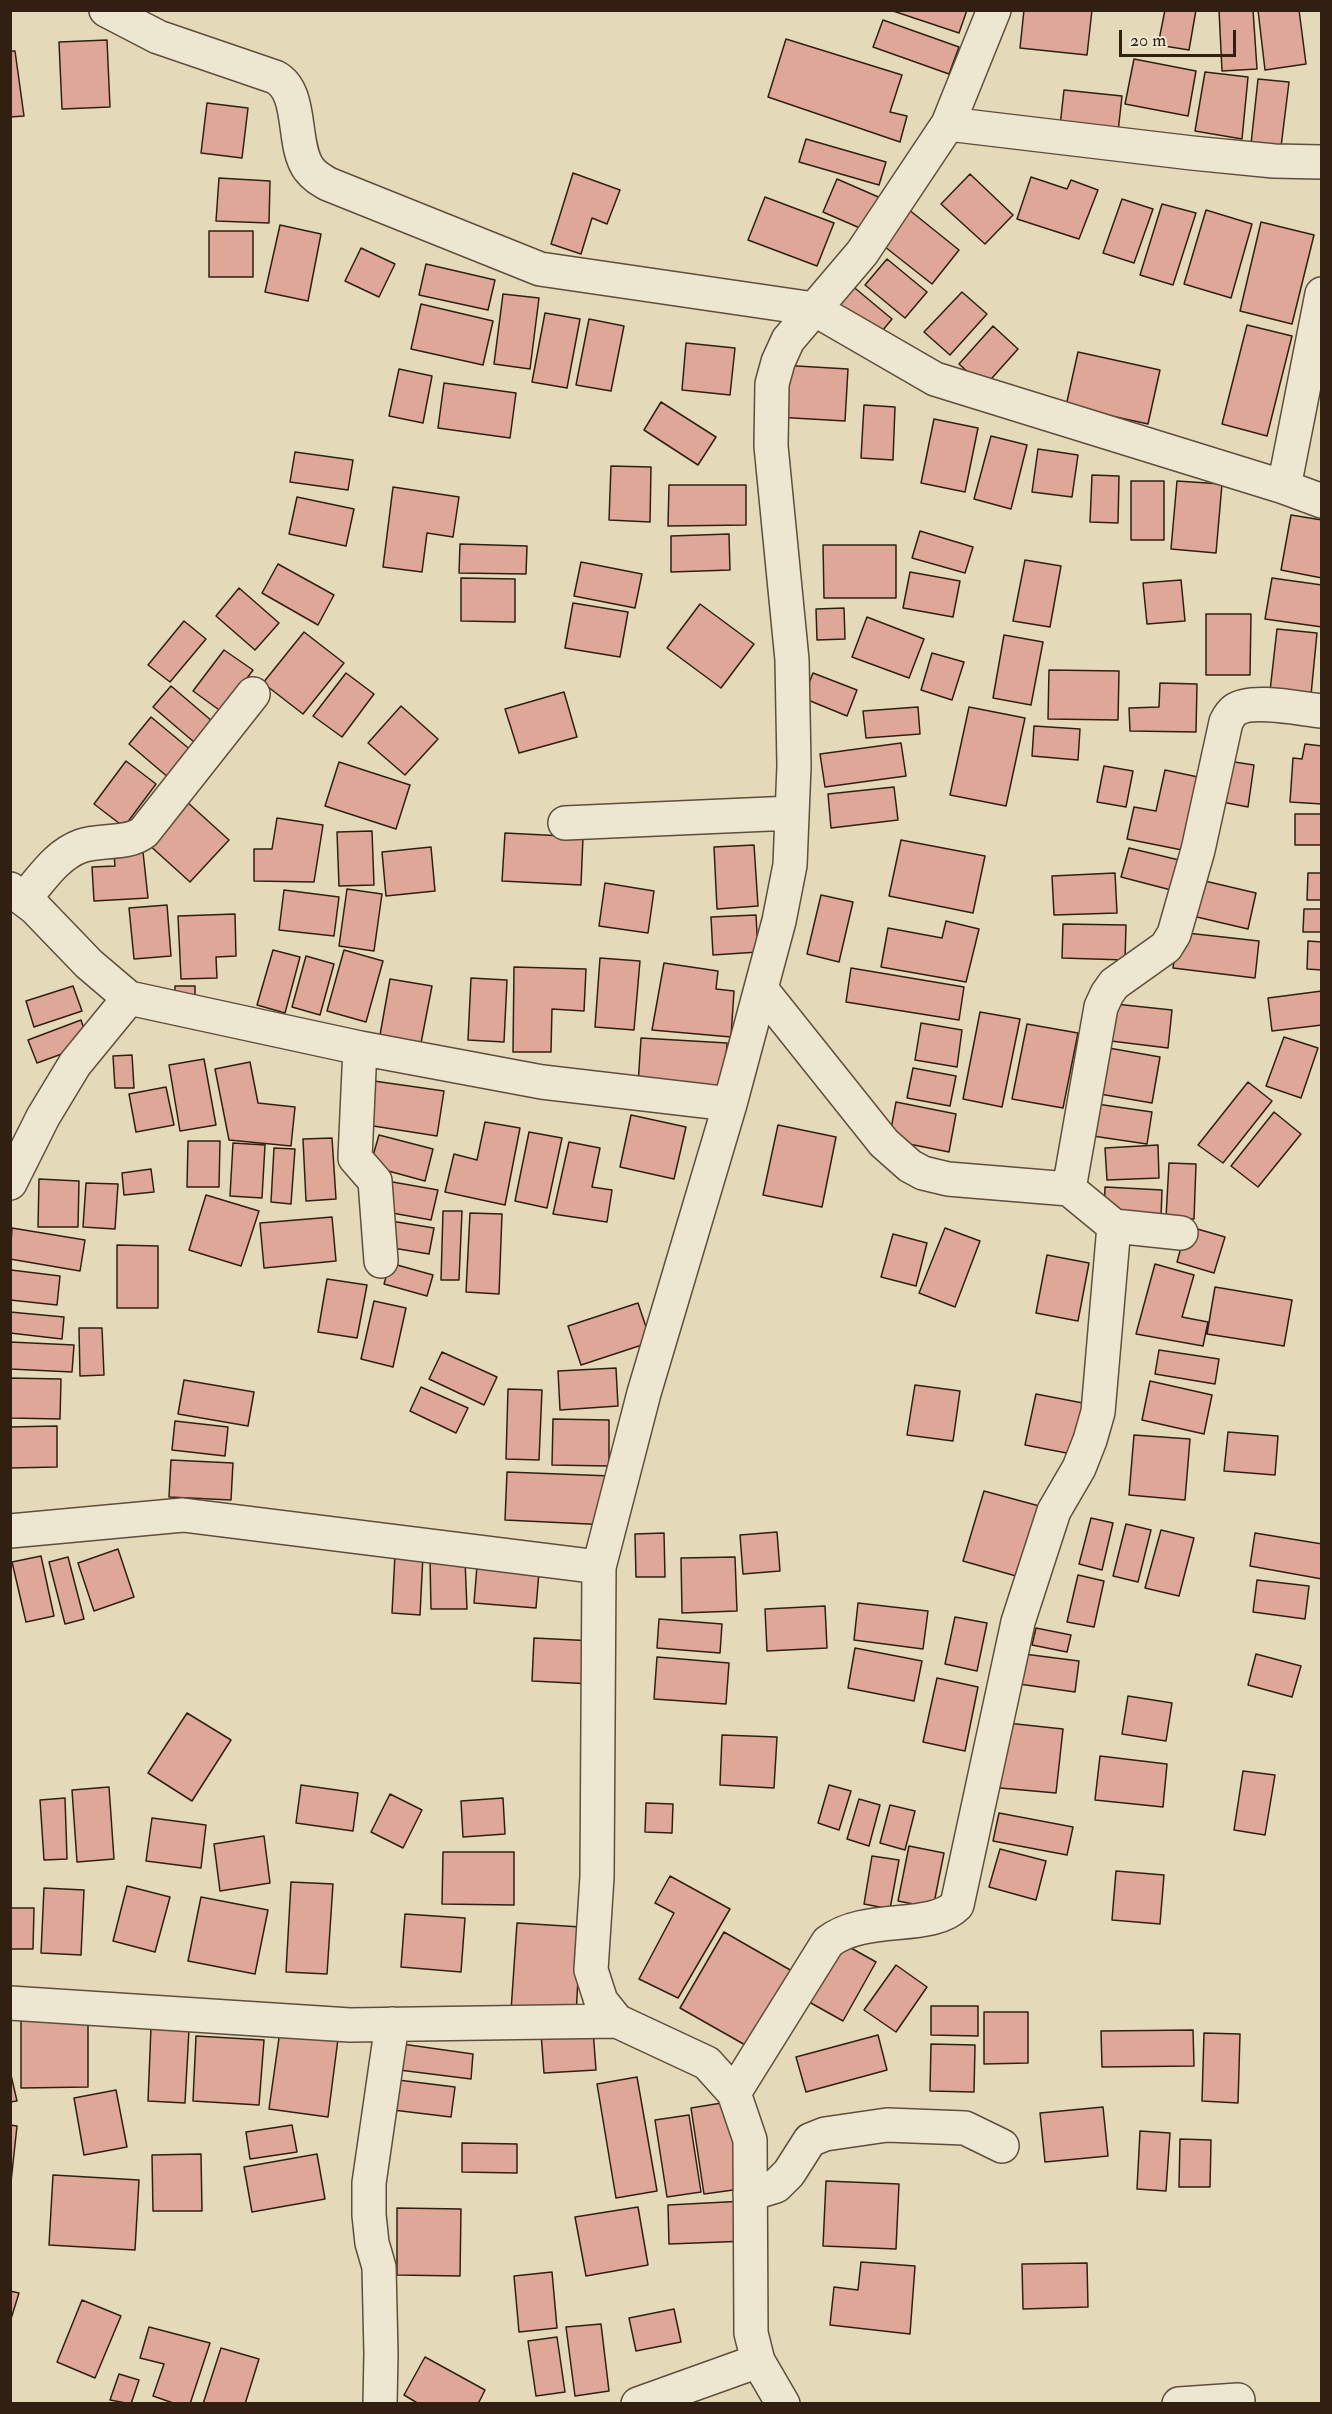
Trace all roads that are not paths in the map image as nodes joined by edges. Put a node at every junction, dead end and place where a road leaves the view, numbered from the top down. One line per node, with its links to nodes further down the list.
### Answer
1 (106, 10): 6 (street)
2 (994, 10): 3 (street)
3 (948, 124): 4 (street); 6 (street)
4 (1322, 162)
5 (1322, 294): 7 (street)
6 (814, 309): 7 (street); 11 (street)
7 (1284, 487): 8 (street)
8 (1322, 501)
9 (253, 694): 13 (street)
10 (1322, 711): 19 (street)
11 (792, 813): 12 (street); 14 (street)
12 (565, 824)
13 (17, 894): 15 (street)
14 (761, 989): 17 (street); 19 (street)
15 (129, 998): 16 (street); 18 (street)
16 (360, 1048): 17 (street); 22 (street)
17 (730, 1104): 24 (street)
18 (10, 1182)
19 (1069, 1189): 20 (street)
20 (1114, 1226): 21 (street); 28 (street)
21 (1181, 1233)
22 (381, 1261)
23 (10, 1531): 24 (street)
24 (599, 1567): 26 (street)
25 (10, 2003): 27 (street)
26 (617, 2021): 27 (street); 28 (street)
27 (392, 2024): 33 (street)
28 (734, 2093): 30 (street)
29 (1002, 2146): 30 (street)
30 (750, 2194): 31 (street)
31 (758, 2361): 34 (street); 35 (street)
32 (1238, 2400): 36 (street)
33 (380, 2403)
34 (638, 2403)
35 (783, 2403)
36 (1179, 2403)

